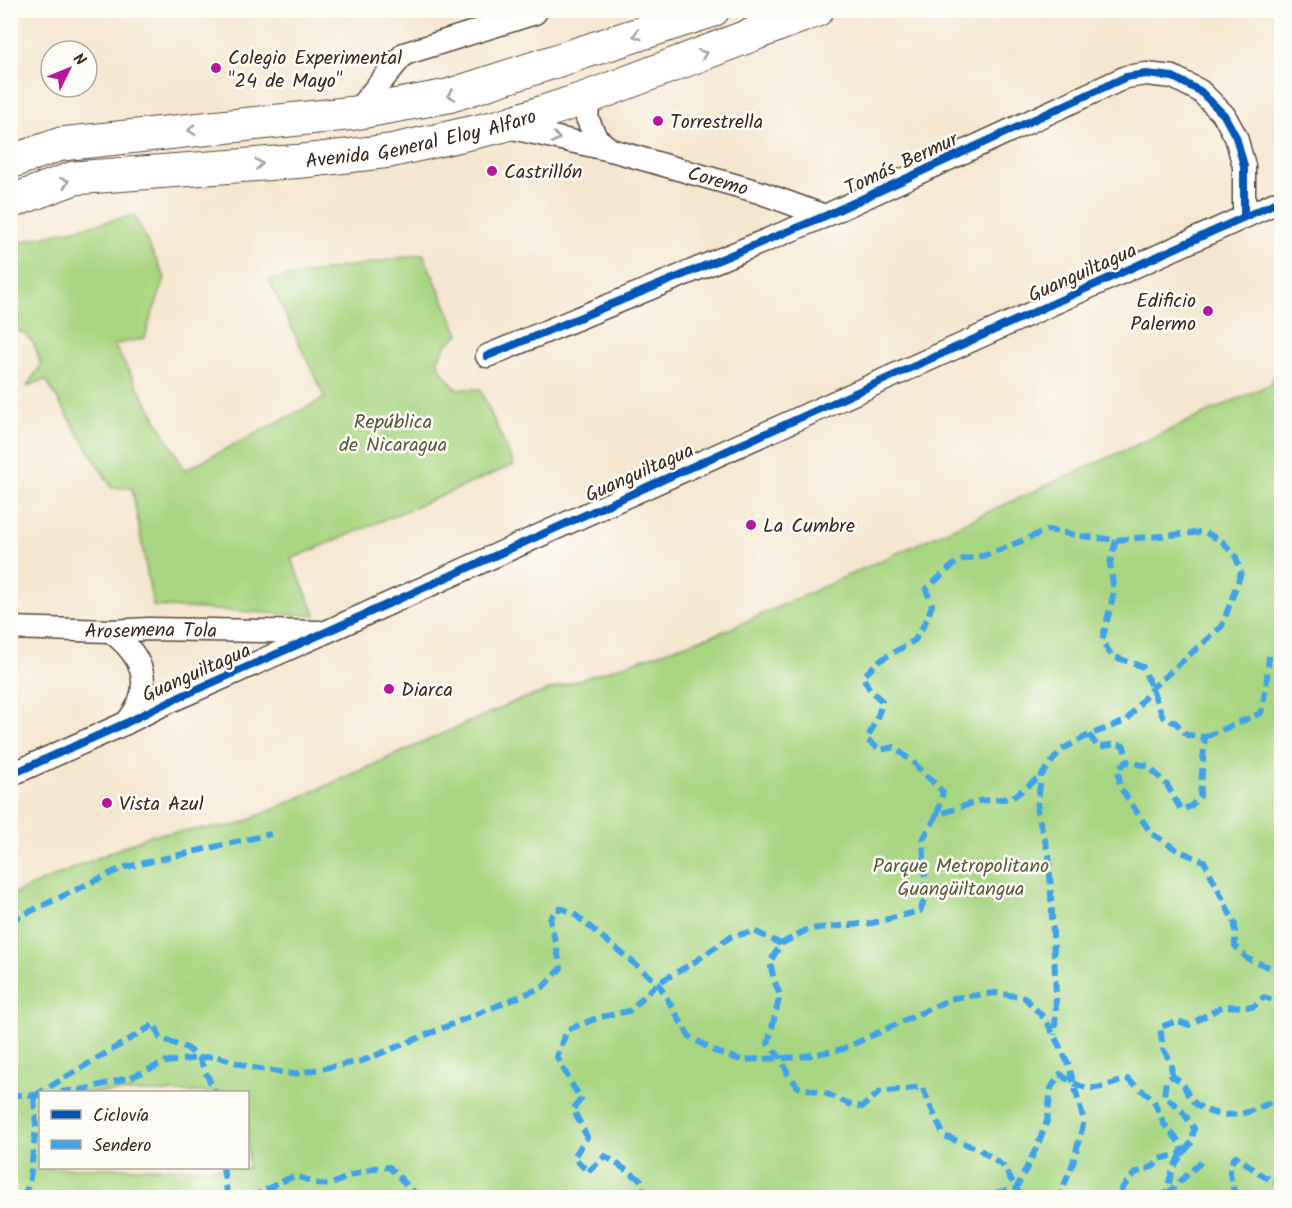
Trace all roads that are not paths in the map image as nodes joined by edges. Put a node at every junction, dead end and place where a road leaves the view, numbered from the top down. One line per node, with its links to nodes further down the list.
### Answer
1 (537, 10): 5 (street)
2 (712, 10): 5 (main road, Avenida General Eloy Alfaro, one-way to 5)
3 (817, 10): 4 (main road, Avenida General Eloy Alfaro, one-way to 3)
4 (589, 97): 6 (main road, Avenida General Eloy Alfaro); 7 (street)
5 (355, 113): 8 (main road, Avenida General Eloy Alfaro, one-way to 8)
6 (501, 126): 7 (street, Coremo, one-way to 7); 10 (main road, Avenida General Eloy Alfaro, one-way to 6)
7 (611, 150): 11 (street, Coremo)
8 (10, 162)
9 (1281, 200): 12 (street, Guanguiltagua)
10 (10, 202)
11 (825, 216): 12 (street, Tomás Bermur); 13 (street, Tomás Bermur)
12 (1244, 216): 16 (street, Guanguiltagua)
13 (487, 356)
14 (10, 628): 15 (street, Arosemena Tola)
15 (110, 631): 16 (street, Arosemena Tola); 17 (street, Guanguiltagua)
16 (326, 632): 17 (street, Guanguiltagua)
17 (126, 723): 18 (street, Guanguiltagua)
18 (10, 775)

